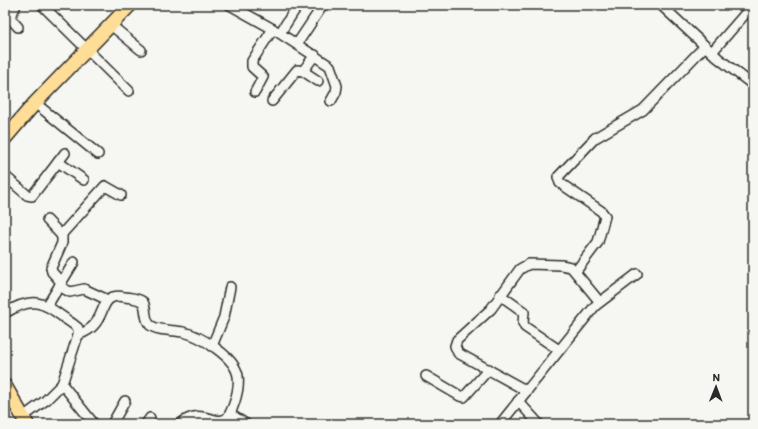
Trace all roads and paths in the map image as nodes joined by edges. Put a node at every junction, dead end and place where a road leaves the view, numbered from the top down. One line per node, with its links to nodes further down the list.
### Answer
1 (16, 5): 10 (street)
2 (42, 5): 13 (street)
3 (130, 5): 9 (highway)
4 (230, 5): 11 (street)
5 (298, 5): 11 (street)
6 (323, 5): 12 (street)
7 (661, 5): 14 (street)
8 (753, 7): 14 (street)
9 (111, 25): 13 (highway); 15 (street)
10 (18, 27)
11 (276, 31): 12 (street); 21 (street)
12 (297, 44): 16 (street)
13 (88, 49): 20 (street); 24 (highway)
14 (709, 49): 19 (street); 35 (street)
15 (141, 50)
16 (315, 55): 17 (street); 23 (street)
17 (303, 71): 18 (street); 22 (street)
18 (318, 81)
19 (753, 85)
20 (129, 91)
21 (255, 92)
22 (272, 101)
23 (330, 101)
24 (35, 103): 25 (highway); 27 (street)
25 (5, 138)
26 (64, 153): 28 (street)
27 (98, 154)
28 (58, 162): 29 (street); 30 (street)
29 (5, 176)
30 (84, 180)
31 (121, 195): 33 (street)
32 (47, 220): 33 (street)
33 (61, 235): 37 (street)
34 (74, 262): 37 (street)
35 (576, 271): 39 (street); 41 (street)
36 (637, 274): 41 (street)
37 (60, 284): 40 (street); 42 (street)
38 (230, 288): 45 (street)
39 (500, 295): 46 (street); 47 (street)
40 (108, 300): 44 (street); 45 (street)
41 (600, 301): 46 (street)
42 (46, 306): 43 (street); 44 (street)
43 (5, 313)
44 (78, 335): 49 (street)
45 (212, 346): 55 (street)
46 (558, 350): 51 (street)
47 (489, 369): 48 (street); 51 (street)
48 (426, 376)
49 (62, 384): 56 (street); 57 (street)
50 (5, 386): 56 (highway)
51 (527, 391): 53 (street)
52 (125, 401): 58 (street)
53 (518, 401): 61 (street); 62 (street)
54 (5, 404): 56 (highway)
55 (230, 414): 59 (street); 60 (street)
56 (22, 422)
57 (94, 424)
58 (112, 424)
59 (180, 424)
60 (246, 424)
61 (500, 424)
62 (539, 424)

